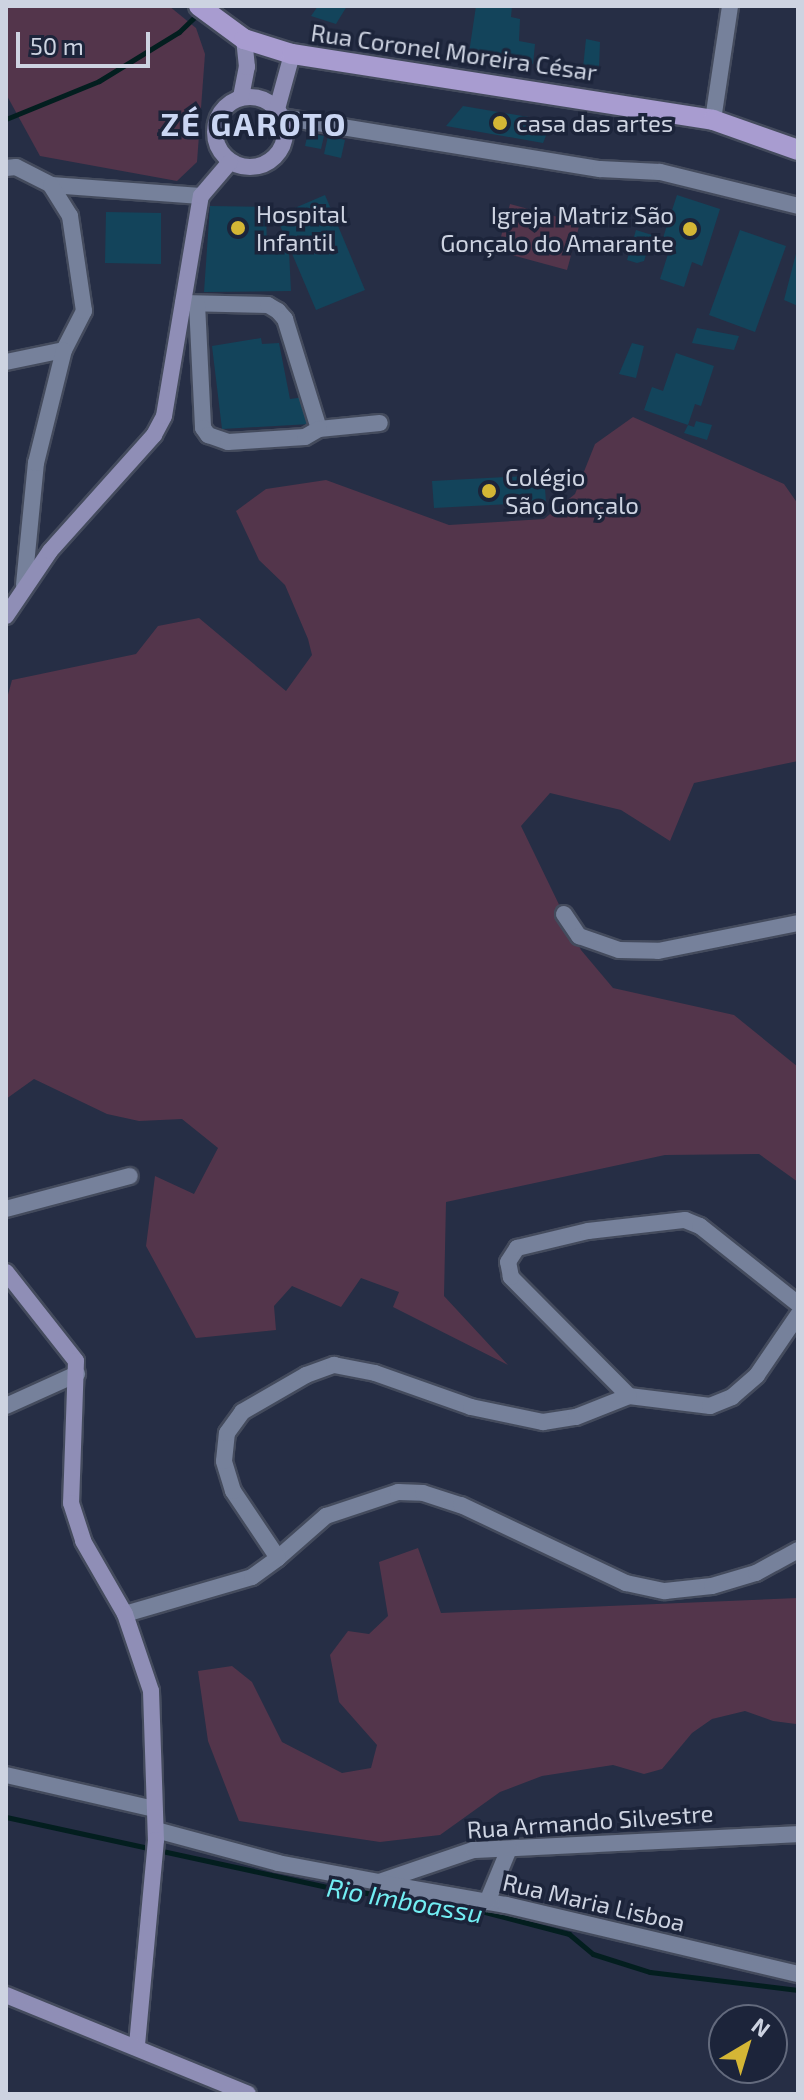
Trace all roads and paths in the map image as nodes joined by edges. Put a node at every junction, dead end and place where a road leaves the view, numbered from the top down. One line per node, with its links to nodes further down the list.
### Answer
1 (730, 6): 7 (street)
2 (207, 13): 3 (main road, Rua Coronel Moreira César)
3 (244, 39): 4 (main road, Rua Coronel Moreira César); 5 (street)
4 (292, 54): 6 (street); 7 (main road, Rua Coronel Moreira César)
5 (241, 97): 6 (street); 9 (street)
6 (279, 113): 9 (street); 13 (street)
7 (713, 120): 8 (main road, Rua Coronel Moreira César)
8 (798, 150)
9 (230, 162): 12 (street)
10 (6, 168): 11 (street)
11 (51, 185): 12 (street); 15 (street)
12 (201, 196): 14 (street)
13 (798, 206)
14 (190, 304): 18 (street); 18 (street); 19 (street)
15 (64, 350): 16 (street); 19 (street)
16 (6, 362)
17 (380, 423): 18 (street)
18 (319, 429)
19 (24, 585): 20 (street)
20 (6, 616)
21 (564, 914): 22 (street)
22 (798, 923)
23 (130, 1176): 24 (street)
24 (6, 1209)
25 (6, 1272): 28 (street)
26 (798, 1304): 29 (street)
27 (798, 1315): 29 (street)
28 (77, 1374): 30 (street); 33 (street)
29 (629, 1396): 32 (street)
30 (6, 1406)
31 (798, 1550): 32 (street)
32 (278, 1558): 33 (street)
33 (125, 1614): 35 (street)
34 (6, 1775): 35 (street)
35 (154, 1809): 37 (street)
36 (798, 1834): 38 (street, Rua Armando Silvestre)
37 (156, 1835): 39 (street); 43 (street)
38 (509, 1849): 39 (street, Rua Armando Silvestre); 40 (street)
39 (379, 1882): 40 (street, Rua Maria Lisboa)
40 (487, 1902): 41 (street, Rua Maria Lisboa)
41 (798, 1974)
42 (6, 1995): 43 (street)
43 (137, 2045): 44 (street)
44 (248, 2094)

